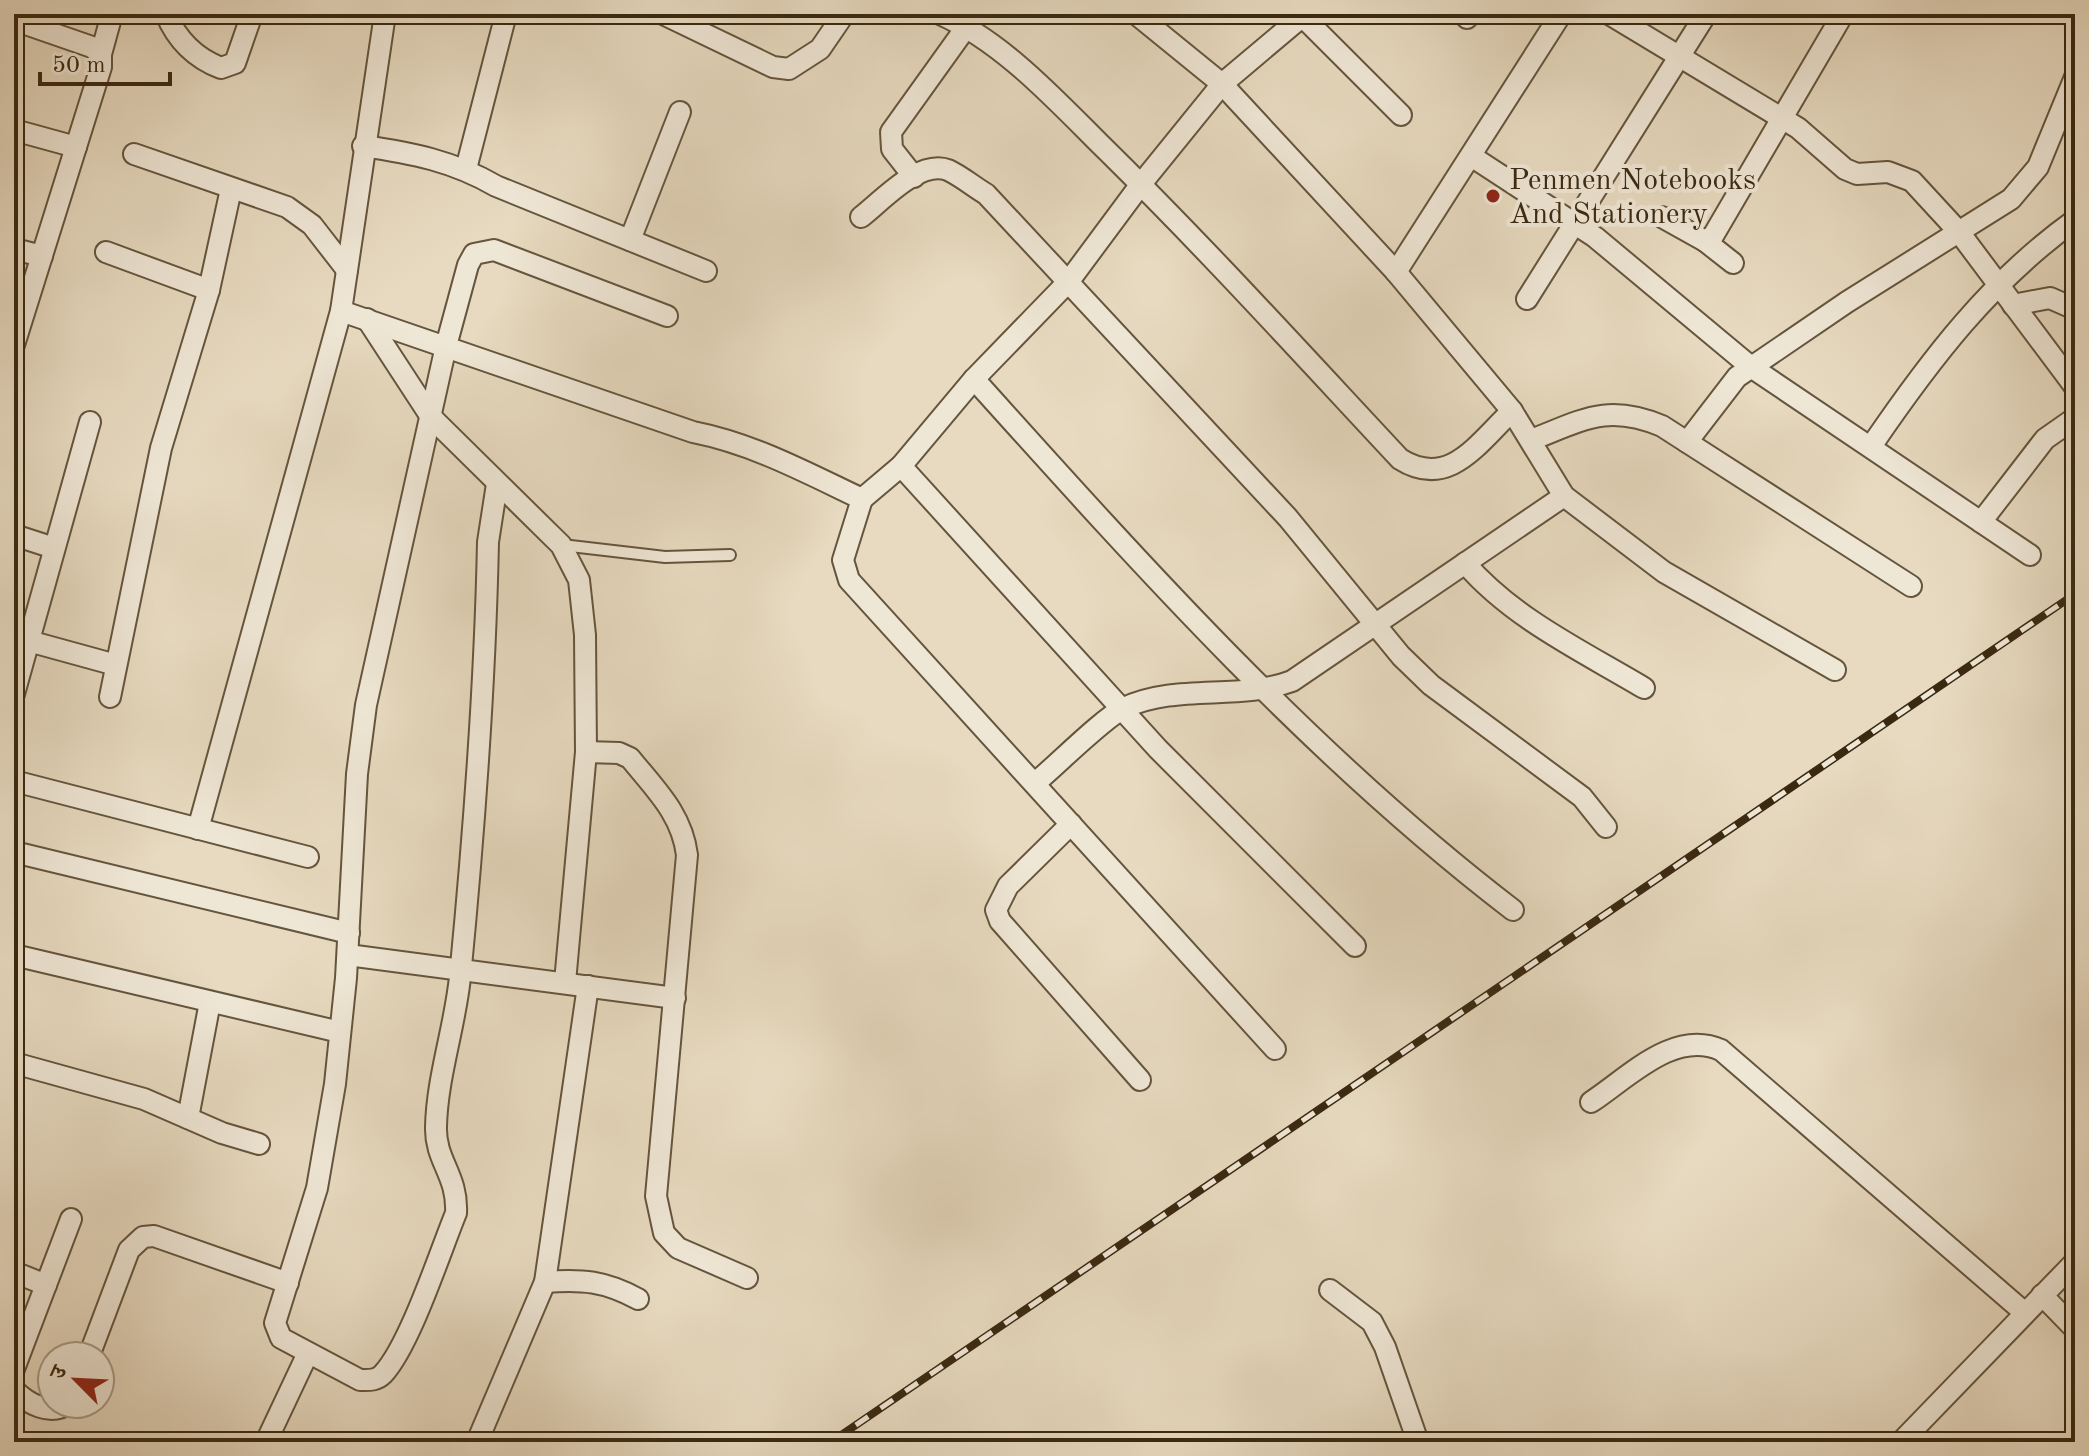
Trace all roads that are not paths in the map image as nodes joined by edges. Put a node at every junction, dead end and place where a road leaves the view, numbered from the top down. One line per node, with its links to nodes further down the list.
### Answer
1 (112, 14): 17 (street)
2 (166, 14): 3 (street)
3 (252, 14)
4 (385, 14): 25 (street)
5 (506, 14): 29 (street)
6 (663, 14): 7 (street)
7 (844, 14)
8 (940, 14): 16 (street)
9 (1136, 14): 20 (street)
10 (1561, 14): 28 (street)
11 (1609, 14): 18 (street)
12 (1706, 14): 18 (street)
13 (1843, 14): 23 (street)
14 (1302, 15): 20 (street); 22 (street)
15 (14, 20): 17 (street)
16 (967, 26): 30 (street); 31 (street)
17 (101, 54): 26 (street)
18 (1678, 59): 23 (street); 36 (street)
19 (2075, 77): 37 (street)
20 (1222, 84): 31 (street); 46 (street)
21 (680, 112): 38 (street)
22 (1401, 115)
23 (1784, 119): 37 (street); 39 (street)
24 (14, 130): 26 (street)
25 (363, 146): 29 (street); 44 (street)
26 (76, 147): 42 (street)
27 (134, 154): 32 (street)
28 (1471, 156): 36 (street); 46 (street)
29 (466, 169): 38 (street)
30 (914, 177): 33 (street); 47 (street)
31 (1141, 184): 47 (street); 61 (street)
32 (231, 189): 44 (street); 49 (street)
33 (861, 217)
34 (1662, 217): 39 (street)
35 (2075, 220): 48 (street)
36 (1576, 224): 50 (street); 58 (street)
37 (1959, 232): 48 (street); 58 (street)
38 (630, 240): 45 (street)
39 (1705, 241): 43 (street)
40 (14, 249): 42 (street)
41 (106, 252): 49 (street)
42 (42, 256): 56 (street)
43 (1733, 263)
44 (347, 270): 53 (street)
45 (706, 271)
46 (1396, 272): 61 (street)
47 (1069, 281): 59 (street); 80 (street)
48 (1997, 284): 51 (street); 67 (street)
49 (209, 290): 82 (street)
50 (1527, 299)
51 (2013, 305): 52 (street); 60 (street)
52 (2075, 309)
53 (341, 311): 55 (street); 94 (street)
54 (667, 316): 57 (street)
55 (367, 319): 57 (street); 62 (street)
56 (14, 345)
57 (446, 346): 62 (street); 71 (street)
58 (1751, 367): 66 (street); 67 (street)
59 (974, 379): 68 (street); 85 (street)
60 (2075, 387)
61 (1512, 411): 65 (street)
62 (431, 417): 69 (street); 98 (street)
63 (2075, 418): 72 (street)
64 (90, 422): 75 (street)
65 (1531, 440): 66 (street); 70 (street)
66 (1687, 442): 79 (street)
67 (1872, 445): 72 (street)
68 (901, 466): 71 (street); 88 (street)
69 (497, 484): 74 (street); 102 (street)
70 (1564, 496): 78 (street); 83 (street)
71 (862, 499): 91 (street)
72 (1981, 522): 77 (street)
73 (14, 535): 75 (street)
74 (561, 545): 76 (lane); 89 (street)
75 (54, 548): 81 (street)
76 (730, 555)
77 (2030, 555)
78 (1465, 563): 80 (street); 84 (street)
79 (1911, 586)
80 (1374, 624): 85 (street); 93 (street)
81 (21, 639): 82 (street); 86 (street)
82 (116, 665): 87 (street)
83 (1835, 670)
84 (1644, 688)
85 (1265, 691): 88 (street); 97 (street)
86 (14, 694)
87 (110, 697)
88 (1122, 709): 91 (street); 99 (street)
89 (586, 752): 103 (street); 105 (street)
90 (14, 781): 94 (street)
91 (1035, 783): 92 (street)
92 (1071, 824): 108 (street); 110 (street)
93 (1606, 827)
94 (198, 829): 96 (street)
95 (14, 852): 98 (street)
96 (308, 857)
97 (1513, 910)
98 (349, 933): 101 (street)
99 (1355, 946)
100 (14, 955): 106 (street)
101 (348, 955): 102 (street); 107 (street)
102 (460, 972): 103 (street); 127 (street)
103 (565, 982): 104 (street)
104 (588, 986): 105 (street); 118 (street)
105 (675, 998): 117 (street)
106 (210, 1002): 107 (street); 112 (street)
107 (340, 1032): 119 (street)
108 (1275, 1049)
109 (14, 1063): 112 (street)
110 (1140, 1080)
111 (1591, 1102): 124 (street)
112 (188, 1118): 113 (street)
113 (259, 1144)
114 (71, 1219): 120 (street)
115 (2075, 1262): 122 (street)
116 (14, 1272): 120 (street)
117 (747, 1278)
118 (545, 1282): 123 (street); 132 (street)
119 (288, 1283): 126 (street); 127 (street)
120 (46, 1285): 128 (street)
121 (1330, 1290): 133 (street)
122 (2042, 1295): 124 (street); 125 (street)
123 (638, 1299)
124 (2025, 1313): 134 (street)
125 (2075, 1329)
126 (95, 1340)
127 (308, 1353): 131 (street)
128 (14, 1365)
129 (14, 1390): 130 (street)
130 (36, 1404)
131 (266, 1442)
132 (477, 1442)
133 (1418, 1442)
134 (1901, 1442)

